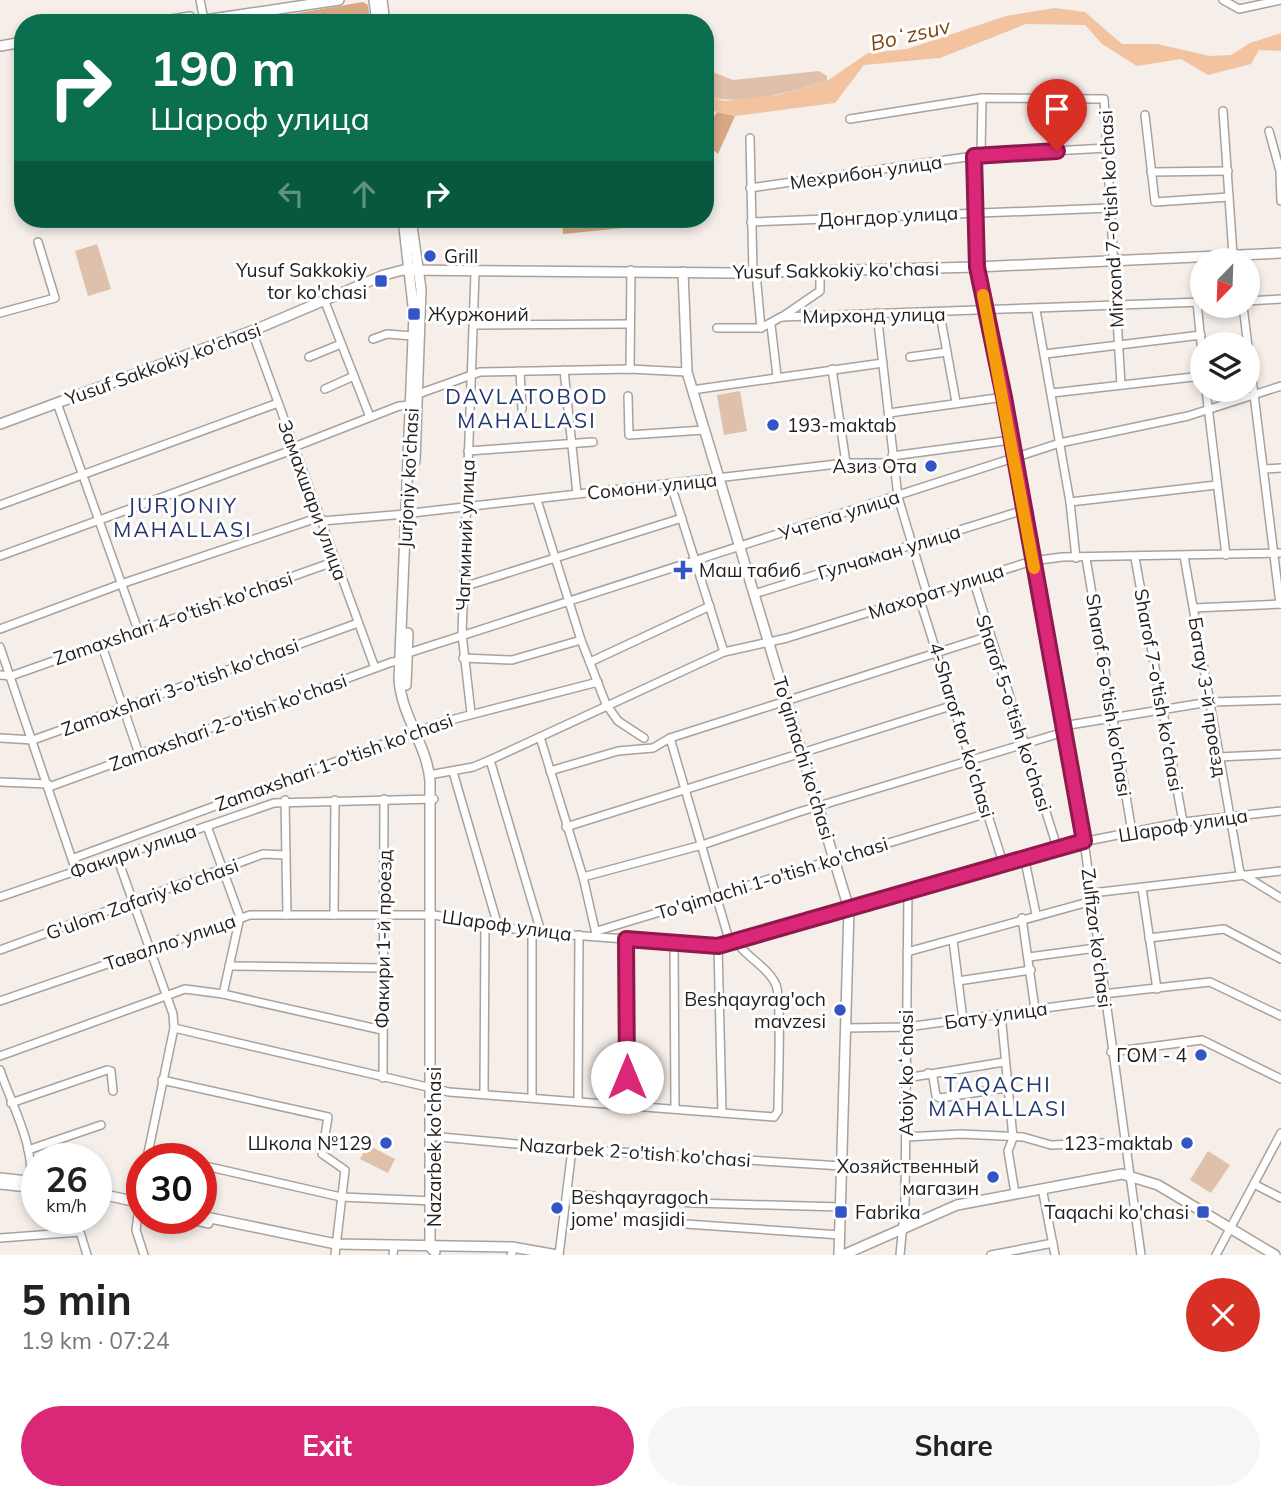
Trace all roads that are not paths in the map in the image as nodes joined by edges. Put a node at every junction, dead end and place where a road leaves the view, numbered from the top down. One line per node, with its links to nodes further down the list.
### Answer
1 (302, 0): 5 (main road)
2 (339, 0): 6 (main road)
3 (1223, 0): 4 (street)
4 (1281, 0)
5 (210, 14)
6 (245, 14)
7 (982, 98): 10 (street, Mirxond 7-o'tish ko'chasi); 13 (street, Mirxond 7-o'tish ko'chasi); 14 (street, Zulfizor ko'chasi)
8 (1223, 111): 15 (street)
9 (1144, 115): 17 (street)
10 (850, 120)
11 (1269, 131): 16 (street)
12 (750, 138): 18 (street)
13 (1107, 148): 14 (street, Мехрибон улица); 21 (street, Mirxond 7-o'tish ko'chasi)
14 (977, 156): 18 (street, Мехрибон улица); 22 (street, Zulfizor ko'chasi)
15 (1228, 171): 17 (street); 19 (street)
16 (1280, 171): 20 (street)
17 (1151, 172): 19 (street)
18 (750, 188): 23 (street)
19 (1229, 197): 27 (street)
20 (1281, 201)
21 (1110, 208): 22 (street, Донгдор улица); 32 (street, Mirxond 7-o'tish ko'chasi)
22 (978, 212): 23 (street, Донгдор улица); 33 (street, Zulfizor ko'chasi)
23 (751, 222): 39 (street)
24 (405, 228): 28 (main road, Jurjoniy ko'chasi)
25 (411, 228): 28 (main road)
26 (38, 242): 50 (street)
27 (1235, 248)
28 (411, 249): 37 (main road, Jurjoniy ko'chasi); 40 (main road); 41 (main road)
29 (1281, 253): 30 (main road, Yusuf Sakkokiy ko'chasi)
30 (1260, 255)
31 (1190, 258): 32 (main road, Yusuf Sakkokiy ko'chasi)
32 (1112, 261): 33 (main road, Yusuf Sakkokiy ko'chasi); 47 (street, Mirxond 7-o'tish ko'chasi)
33 (977, 267): 35 (main road, Yusuf Sakkokiy ko'chasi); 49 (street, Zulfizor ko'chasi)
34 (631, 270): 36 (main road, Yusuf Sakkokiy ko'chasi); 38 (main road, Yusuf Sakkokiy ko'chasi); 54 (street)
35 (820, 271): 39 (main road, Yusuf Sakkokiy ko'chasi); 53 (street)
36 (683, 272): 39 (main road, Yusuf Sakkokiy ko'chasi); 74 (main road, To'qimachi ko'chasi)
37 (414, 273): 40 (main road, Yusuf Sakkokiy ko'chasi); 41 (main road, Yusuf Sakkokiy ko'chasi); 42 (main road, Jurjoniy ko'chasi); 45 (main road, Yusuf Sakkokiy ko'chasi); 60 (main road, Jurjoniy ko'chasi)
38 (475, 273): 40 (main road, Yusuf Sakkokiy ko'chasi); 55 (street, Чагминий улица)
39 (755, 273): 58 (street)
40 (433, 274): 42 (main road)
41 (384, 275): 45 (main road, Yusuf Sakkokiy ko'chasi)
42 (421, 289): 85 (main road, Jurjoniy ko'chasi)
43 (1281, 299): 44 (street)
44 (1260, 300)
45 (325, 302): 59 (main road, Yusuf Sakkokiy ko'chasi); 63 (street)
46 (1190, 302): 47 (street, Мирхонд улица)
47 (1115, 304): 48 (street, Мирхонд улица); 64 (street, Mirxond 7-o'tish ko'chasi)
48 (1036, 310): 49 (street, Мирхонд улица); 66 (street)
49 (986, 312): 52 (street, Мирхонд улица); 87 (street, Zulfizor ko'chasi)
50 (0, 313)
51 (877, 313): 52 (street, Мирхонд улица); 53 (street, Мирхонд улица); 69 (street, 4-Sharof tor ko'chasi)
52 (940, 314): 65 (street)
53 (781, 317): 56 (street, Мирхонд улица)
54 (630, 324): 55 (street); 70 (street)
55 (474, 325): 76 (street, Чагминий улица)
56 (771, 325): 58 (street, Мирхонд улица); 77 (street)
57 (717, 328): 58 (street, Мирхонд улица)
58 (761, 328)
59 (252, 331): 88 (street, Замахшари улица); 93 (main road, Yusuf Sakkokiy ko'chasi)
60 (413, 336): 62 (street); 94 (main road, Jurjoniy ko'chasi)
61 (1190, 336): 64 (street)
62 (373, 339)
63 (341, 344): 68 (street); 75 (street)
64 (1119, 345): 66 (street); 79 (street, Mirxond 7-o'tish ko'chasi)
65 (947, 352): 67 (street); 89 (street)
66 (1045, 354): 84 (street)
67 (910, 357)
68 (309, 358)
69 (883, 363): 71 (street); 97 (street, 4-Sharof tor ko'chasi)
70 (629, 369): 72 (street); 74 (street)
71 (832, 369): 77 (street); 109 (street)
72 (564, 370): 73 (street); 104 (street)
73 (520, 371): 76 (street); 95 (street)
74 (687, 372): 82 (main road, To'qimachi ko'chasi)
75 (354, 376): 81 (street); 98 (street)
76 (473, 376): 85 (street); 106 (street, Чагминий улица)
77 (777, 376): 82 (street)
78 (1190, 377): 79 (street)
79 (1121, 384): 84 (street)
80 (1281, 386): 83 (street, Учтепа улица)
81 (325, 390)
82 (692, 390): 100 (main road, To'qimachi ko'chasi)
83 (1260, 392)
84 (1052, 393): 103 (street)
85 (418, 394): 123 (main road, Jurjoniy ko'chasi)
86 (628, 396): 100 (street)
87 (1004, 397): 89 (street); 101 (street, Zulfizor ko'chasi)
88 (278, 402): 105 (street, Замахшари улица); 112 (street)
89 (956, 402): 97 (street)
90 (1207, 402): 96 (street)
91 (1229, 402): 96 (street, Учтепа улица)
92 (1256, 402): 111 (street)
93 (57, 403): 99 (main road, Yusuf Sakkokiy ko'chasi); 112 (street)
94 (411, 405): 98 (street); 123 (main road, Jurjoniy ko'chasi)
95 (522, 409)
96 (1208, 409): 103 (street, Учтепа улица); 115 (street)
97 (889, 413): 108 (street, 4-Sharof tor ko'chasi)
98 (370, 417): 105 (street)
99 (0, 424)
100 (704, 430): 113 (main road, To'qimachi ko'chasi)
101 (1011, 440): 107 (street, Zulfizor ko'chasi); 108 (street, Сомони улица)
102 (593, 442): 104 (street)
103 (1060, 443): 107 (street, Учтепа улица); 119 (street)
104 (571, 445): 106 (street); 116 (street)
105 (295, 448): 125 (street); 126 (street, Замахшари улица)
106 (468, 451): 121 (street, Чагминий улица)
107 (1015, 457): 117 (street, Учтепа улица); 122 (street, Zulfizor ko'chasi)
108 (893, 459): 109 (street, Сомони улица); 117 (street, 4-Sharof tor ko'chasi)
109 (846, 463): 113 (street, Сомони улица)
110 (1281, 468): 111 (street)
111 (1264, 469): 129 (street)
112 (81, 473): 120 (street); 125 (street)
113 (719, 479): 114 (street, Сомони улица); 128 (main road, To'qimachi ko'chasi)
114 (671, 485): 116 (street, Сомони улица); 124 (street)
115 (1216, 485): 119 (street); 130 (street)
116 (577, 494): 118 (street, Сомони улица)
117 (898, 497): 127 (street, 4-Sharof tor ko'chasi); 128 (street, Учтепа улица)
118 (537, 500): 121 (street, Сомони улица); 133 (street)
119 (1070, 502): 134 (street)
120 (0, 505)
121 (466, 508): 123 (street, Сомони улица); 142 (street, Чагминий улица)
122 (1024, 510): 127 (street, Гулчаман улица); 139 (street, Zulfizor ko'chasi)
123 (409, 514): 126 (street, Сомони улица); 160 (main road, Jurjoniy ko'chasi)
124 (682, 518): 133 (street); 137 (street)
125 (98, 519): 131 (street); 141 (street)
126 (321, 519): 138 (street, Замахшари улица); 141 (street, Сомони улица)
127 (912, 545): 143 (street, Гулчаман улица); 144 (street, 4-Sharof tor ko'chasi)
128 (739, 547): 137 (street, Учтепа улица); 143 (main road, To'qimachi ko'chasi)
129 (1278, 553): 130 (street, Махорат улица); 146 (street)
130 (1226, 555): 132 (street, Махорат улица)
131 (0, 556)
132 (1184, 556): 136 (street, Махорат улица); 148 (street, Батау 3-й проезд)
133 (555, 558): 142 (street); 145 (street)
134 (1076, 558): 135 (street, Махорат улица); 139 (street, Махорат улица)
135 (1086, 558): 136 (street, Махорат улица); 175 (street, Sharof 6-o'tish ko'chasi)
136 (1135, 558): 173 (street, Sharof 7-o'tish ko'chasi)
137 (696, 560): 145 (street, Учтепа улица); 147 (street)
138 (336, 561): 149 (street, Замахшари улица); 151 (street, Zamaxshari 4-o'tish ko'chasi)
139 (1032, 561): 140 (street, Махорат улица); 176 (street, Zulfizor ko'chasi)
140 (973, 579): 144 (street, Махорат улица); 153 (street, Sharof 5-o'tish ko'chasi)
141 (121, 583): 150 (street, Сомони улица); 151 (street)
142 (463, 587): 152 (street, Чагминий улица)
143 (754, 594): 155 (main road, To'qimachi ko'chasi)
144 (923, 596): 155 (street, Махорат улица); 159 (street, 4-Sharof tor ko'chasi)
145 (569, 599): 152 (street, Учтепа улица); 154 (street)
146 (1281, 604): 148 (street)
147 (710, 606): 158 (street); 162 (street)
148 (1194, 608): 169 (street, Батау 3-й проезд)
149 (358, 623): 163 (street, Замахшари улица); 172 (street, Zamaxshari 3-o'tish ko'chasi)
150 (0, 629)
151 (138, 630): 156 (street, Zamaxshari 4-o'tish ko'chasi)
152 (462, 635): 160 (street, Учтепа улица); 161 (street, Чагминий улица)
153 (989, 636): 159 (street); 183 (street, Sharof 5-o'tish ko'chasi)
154 (581, 640): 161 (street); 162 (street)
155 (769, 642): 158 (street, Махорат улица); 168 (main road, To'qimachi ko'chasi)
156 (101, 643): 165 (street, Zamaxshari 4-o'tish ko'chasi); 172 (street)
157 (0, 648): 165 (street)
158 (724, 652): 170 (street, Махорат улица)
159 (938, 653): 168 (street); 171 (street, 4-Sharof tor ko'chasi)
160 (404, 658): 163 (street, Zamaxshari 2-o'tish ko'chasi); 177 (main road, Jurjoniy ko'chasi)
161 (463, 658): 174 (street, Чагминий улица)
162 (590, 662): 166 (street)
163 (375, 668): 184 (street, Zamaxshari 2-o'tish ko'chasi)
164 (0, 675): 165 (street)
165 (11, 676): 182 (street)
166 (598, 682): 170 (street); 174 (street, Zamaxshari 1-o'tish ko'chasi)
167 (1281, 699): 169 (street)
168 (786, 700): 181 (street); 185 (main road, To'qimachi ko'chasi)
169 (1209, 702): 173 (street); 187 (street, Батау 3-й проезд)
170 (606, 704): 178 (street, Махорат улица); 180 (street)
171 (954, 705): 185 (street); 188 (street, 4-Sharof tor ko'chasi)
172 (123, 708): 182 (street, Zamaxshari 3-o'tish ko'chasi); 184 (street)
173 (1163, 710): 175 (street); 204 (street, Sharof 7-o'tish ko'chasi)
174 (471, 713): 177 (street, Zamaxshari 1-o'tish ko'chasi)
175 (1113, 718): 176 (street); 207 (street, Sharof 6-o'tish ko'chasi)
176 (1063, 729): 183 (street); 208 (street, Zulfizor ko'chasi)
177 (418, 733): 192 (main road, Nazarbek ko'chasi); 214 (street, Zamaxshari 1-o'tish ko'chasi)
178 (540, 737): 189 (street, Махорат улица); 190 (street)
179 (0, 738): 182 (street, Zamaxshari 3-o'tish ko'chasi)
180 (644, 738)
181 (670, 738): 190 (street); 195 (street)
182 (33, 740): 194 (street)
183 (1022, 743): 188 (street); 210 (street, Sharof 5-o'tish ko'chasi)
184 (139, 754): 194 (street, Zamaxshari 2-o'tish ko'chasi)
185 (803, 754): 195 (street); 200 (main road, To'qimachi ko'chasi)
186 (1281, 754): 187 (street)
187 (1218, 757): 203 (street, Батау 3-й проезд)
188 (971, 759): 200 (street); 202 (street, 4-Sharof tor ko'chasi)
189 (490, 760): 191 (street, Махорат улица); 240 (street)
190 (550, 771): 206 (street)
191 (453, 772): 192 (street, Махорат улица); 238 (street)
192 (432, 775): 197 (main road, Nazarbek ko'chasi)
193 (0, 782): 194 (street, Zamaxshari 2-o'tish ko'chasi)
194 (49, 785): 214 (street)
195 (685, 790): 206 (street); 209 (street)
196 (384, 799): 197 (street, Факири улица); 199 (street, Факири улица); 232 (street, Факири 1-й проезд)
197 (432, 799): 233 (main road, Nazarbek ko'chasi)
198 (285, 800): 199 (street, Факири улица); 205 (street, Факири улица); 211 (street)
199 (335, 800): 231 (street)
200 (818, 806): 209 (street); 215 (main road, To'qimachi ko'chasi)
201 (1281, 811): 203 (street, Шароф улица)
202 (988, 813): 215 (street, To'qimachi 1-o'tish ko'chasi); 216 (street, 4-Sharof tor ko'chasi)
203 (1228, 816): 204 (street, Шароф улица); 220 (street, Батау 3-й проезд)
204 (1183, 822): 207 (street, Шароф улица)
205 (208, 826): 213 (street, Факири улица); 218 (street)
206 (566, 827): 221 (street)
207 (1132, 831): 208 (street, Шароф улица)
208 (1084, 841): 210 (street, Шароф улица); 226 (street, Zulfizor ko'chasi)
209 (702, 845): 221 (street); 224 (street)
210 (1057, 847): 212 (street, Шароф улица)
211 (286, 855): 218 (street, G'ulom Zafariy ko'chasi); 230 (street)
212 (1024, 856): 216 (street, Шароф улица); 234 (street)
213 (117, 857): 217 (street, Факири улица); 228 (street)
214 (74, 858): 217 (street)
215 (835, 860): 224 (street, To'qimachi 1-o'tish ko'chasi); 229 (main road, To'qimachi ko'chasi)
216 (1003, 863): 223 (street, Шароф улица)
217 (76, 871): 225 (street, Факири улица)
218 (224, 871): 228 (street, G'ulom Zafariy ko'chasi); 235 (street)
219 (1281, 871): 220 (street)
220 (1240, 873): 222 (street); 227 (street)
221 (583, 877): 241 (street)
222 (1142, 888): 226 (street); 243 (street)
223 (908, 890): 229 (street, Шароф улица); 252 (street, Atoiy koʻchasi)
224 (715, 894): 241 (street, To'qimachi 1-o'tish ko'chasi); 246 (street)
225 (0, 896)
226 (1092, 897): 234 (street); 250 (street, Zulfizor ko'chasi)
227 (1281, 898)
228 (132, 903): 249 (street); 251 (street, G'ulom Zafariy ko'chasi)
229 (849, 909): 246 (street, Шароф улица); 270 (main road, To'qimachi ko'chasi)
230 (288, 915): 231 (street, Тавалло улица); 235 (street, Тавалло улица)
231 (334, 915): 232 (street, Тавалло улица)
232 (384, 915): 233 (street, Тавалло улица); 256 (street, Факири 1-й проезд)
233 (432, 915): 237 (street, Шароф улица); 282 (main road, Nazarbek ko'chasi)
234 (1036, 915): 236 (street)
235 (240, 917): 249 (street, Тавалло улица); 255 (street)
236 (1022, 918): 245 (street); 253 (street)
237 (485, 924): 238 (street, Шароф улица); 284 (street)
238 (498, 926): 239 (street, Шароф улица)
239 (532, 932): 240 (street, Шароф улица); 285 (street)
240 (541, 932): 242 (street, Шароф улица)
241 (596, 933): 242 (street, Шароф улица); 244 (street, Шароф улица)
242 (579, 935): 286 (street)
243 (1149, 938): 254 (street); 259 (street)
244 (626, 939): 247 (street, Шароф улица); 288 (street)
245 (953, 940): 252 (street); 258 (street)
246 (733, 942): 248 (street, Шароф улица); 290 (street)
247 (674, 943): 248 (street, Шароф улица); 289 (street)
248 (718, 946): 290 (street)
249 (150, 948): 261 (street); 263 (street, Тавалло улица)
250 (1096, 948): 253 (street); 262 (street, Zulfizor ko'chasi)
251 (0, 950)
252 (907, 952): 268 (street, Atoiy koʻchasi)
253 (1029, 957): 257 (street)
254 (1281, 959)
255 (229, 966): 256 (street); 260 (street)
256 (384, 968): 271 (street, Факири 1-й проезд)
257 (1031, 970): 258 (street); 264 (street)
258 (958, 981): 267 (street)
259 (1157, 989): 262 (street, Бату улица); 266 (street, Бату улица)
260 (223, 994): 261 (street); 271 (street)
261 (169, 995): 269 (street); 273 (street)
262 (1104, 997): 264 (street, Бату улица); 272 (street, Zulfizor ko'chasi)
263 (0, 1001)
264 (1035, 1009): 265 (street, Бату улица)
265 (1001, 1014): 267 (street, Бату улица); 274 (street)
266 (1281, 1016)
267 (963, 1020): 268 (street, Бату улица)
268 (907, 1027): 270 (street, Бату улица); 277 (street, Atoiy koʻchasi)
269 (174, 1028): 278 (street); 280 (street)
270 (846, 1028): 301 (main road, To'qimachi ko'chasi)
271 (382, 1030): 278 (street, Факири 1-й проезд)
272 (1111, 1052): 279 (street); 296 (street, Zulfizor ko'chasi)
273 (0, 1056)
274 (1004, 1062): 276 (street); 281 (street)
275 (0, 1070): 287 (street)
276 (928, 1073): 277 (street); 281 (street)
277 (906, 1077): 294 (street, Atoiy koʻchasi)
278 (383, 1078): 282 (street)
279 (1281, 1079)
280 (162, 1080): 299 (street); 312 (street)
281 (1006, 1088): 295 (street)
282 (431, 1089): 284 (street); 293 (main road, Nazarbek ko'chasi)
283 (113, 1091): 287 (street)
284 (484, 1094): 285 (street)
285 (532, 1098): 286 (street)
286 (578, 1102): 288 (street)
287 (11, 1103): 297 (street)
288 (627, 1105): 289 (street)
289 (675, 1109): 290 (street)
290 (722, 1113)
291 (101, 1125): 298 (street)
292 (1280, 1135): 308 (street)
293 (431, 1136): 300 (street, Nazarbek 2-o'tish ko'chasi); 314 (main road, Nazarbek ko'chasi)
294 (906, 1137): 295 (street); 319 (street, Atoiy koʻchasi)
295 (1013, 1138): 296 (street); 309 (street)
296 (1123, 1142): 303 (street, Zulfizor ko'chasi)
297 (25, 1143)
298 (48, 1143)
299 (150, 1143)
300 (572, 1149): 301 (street, Nazarbek 2-o'tish ko'chasi); 311 (street)
301 (842, 1166): 315 (main road, To'qimachi ko'chasi)
302 (217, 1169): 312 (street)
303 (1128, 1177): 309 (main road); 310 (main road); 320 (main road); 338 (street, Zulfizor ko'chasi)
304 (0, 1178): 305 (main road)
305 (21, 1182)
306 (0, 1184): 307 (main road)
307 (21, 1184)
308 (1254, 1184): 313 (street); 320 (street)
309 (1015, 1193): 319 (main road)
310 (1043, 1193): 319 (main road); 324 (street)
311 (568, 1194): 315 (street); 332 (street)
312 (341, 1197): 314 (street); 325 (street)
313 (1281, 1198)
314 (432, 1201): 326 (main road, Nazarbek ko'chasi)
315 (841, 1207): 322 (main road, To'qimachi ko'chasi)
316 (217, 1220): 325 (main road)
317 (217, 1224): 325 (main road)
318 (686, 1224): 322 (street)
319 (903, 1231): 333 (main road); 334 (main road); 335 (street, Atoiy koʻchasi)
320 (1229, 1231): 339 (street); 340 (main road); 341 (main road)
321 (137, 1234): 330 (street)
322 (840, 1235): 333 (main road, To'qimachi ko'chasi)
323 (0, 1238): 329 (street)
324 (1052, 1243): 336 (street); 337 (street)
325 (336, 1250): 327 (main road)
326 (434, 1250): 327 (main road); 328 (main road); 332 (main road)
327 (394, 1251)
328 (511, 1254): 331 (main road)
329 (87, 1255)
330 (144, 1255)
331 (528, 1255)
332 (558, 1255)
333 (841, 1255)
334 (857, 1255)
335 (900, 1255)
336 (991, 1255)
337 (1055, 1255)
338 (1140, 1255)
339 (1216, 1255)
340 (1264, 1255)
341 (1275, 1255)

